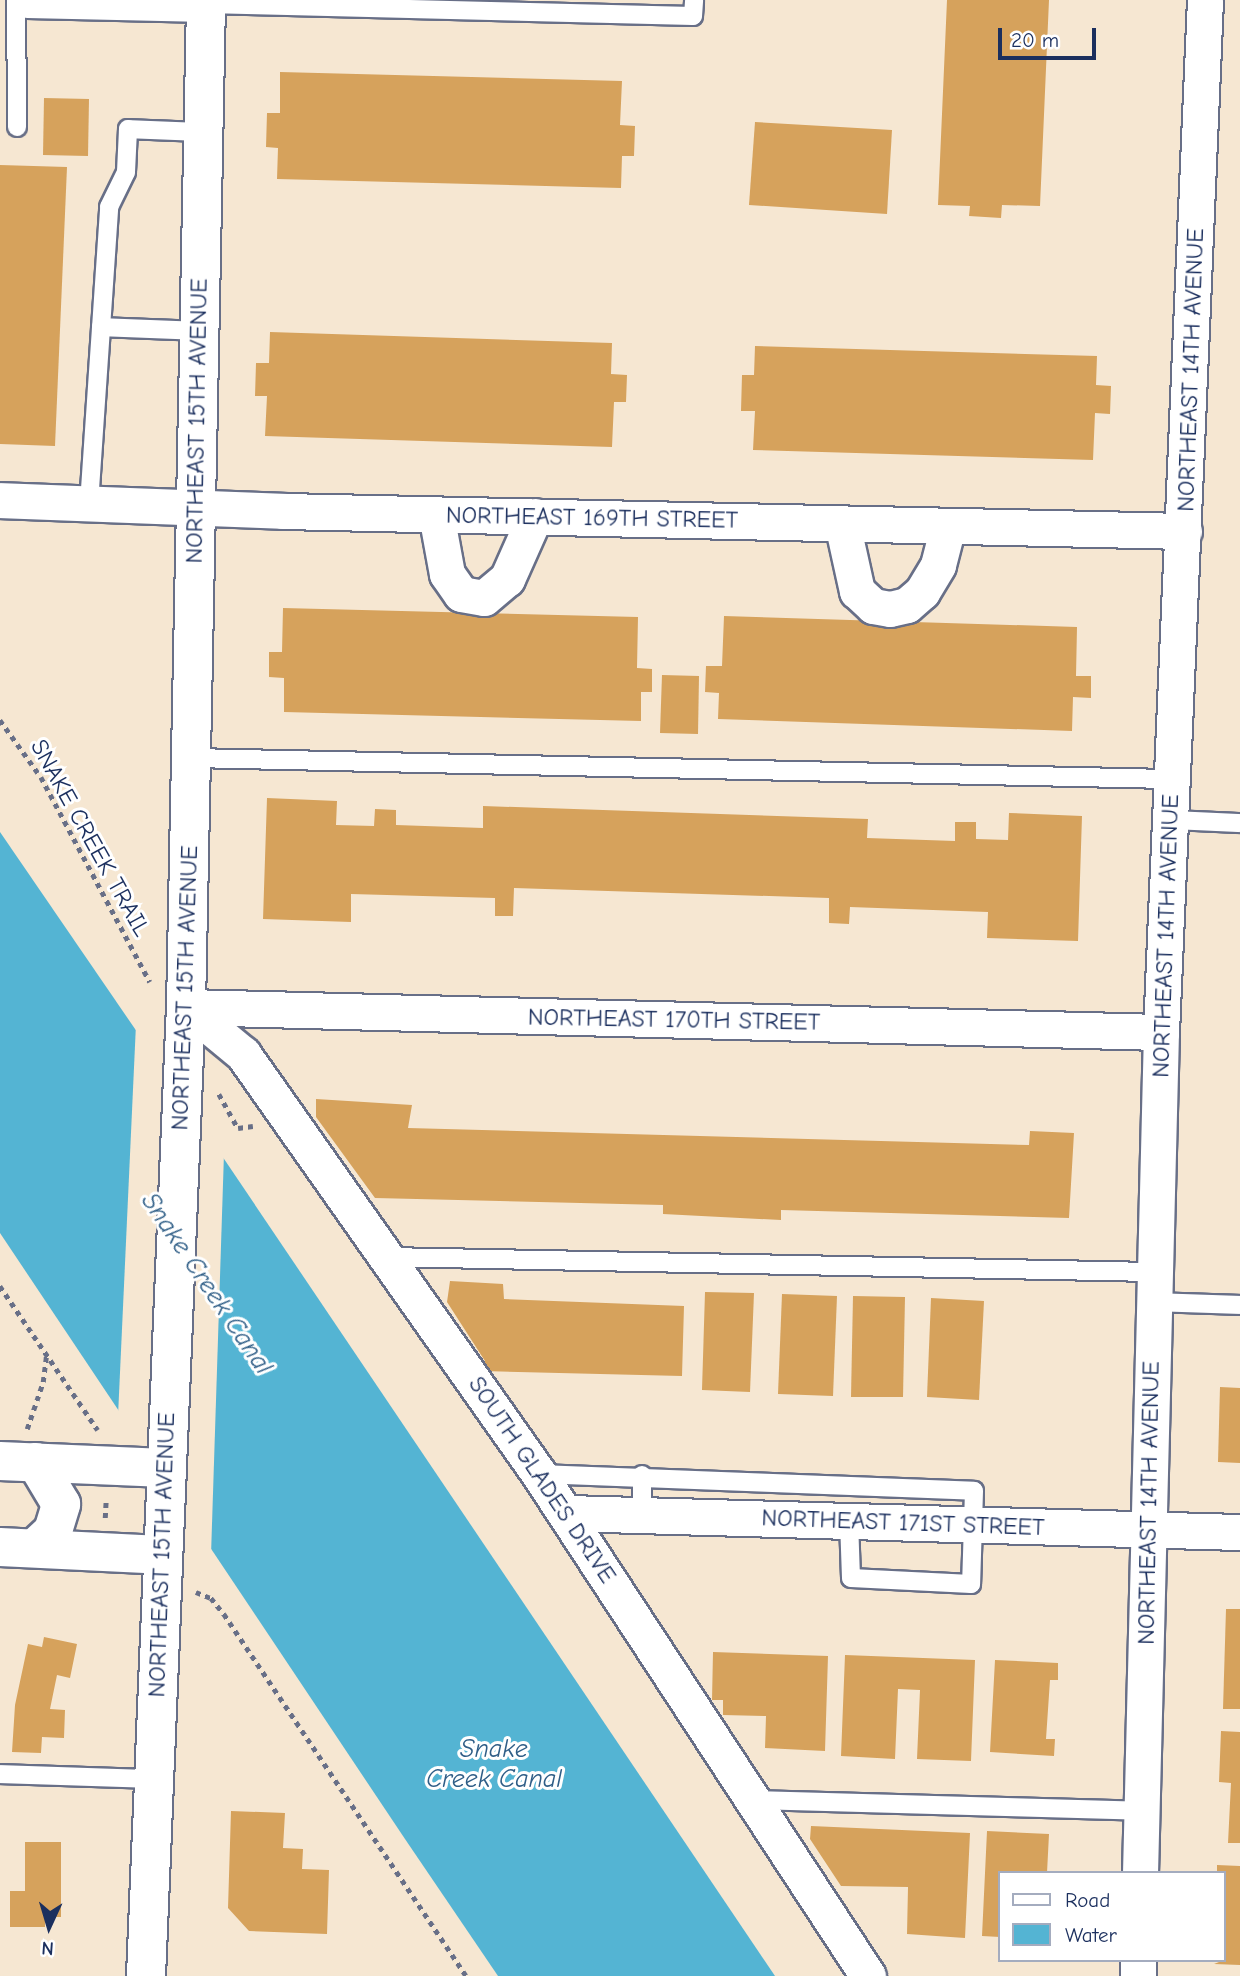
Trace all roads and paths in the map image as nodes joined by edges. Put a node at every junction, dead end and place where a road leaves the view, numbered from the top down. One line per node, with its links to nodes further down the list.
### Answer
1 (16, 0): 6 (lane)
2 (27, 0): 4 (street)
3 (1205, 0): 17 (street, NORTHEAST 14TH AVENUE)
4 (206, 2): 5 (lane); 7 (street, NORTHEAST 15TH AVENUE)
5 (693, 8)
6 (17, 127)
7 (204, 132): 8 (lane); 9 (street, NORTHEAST 15TH AVENUE)
8 (101, 327): 9 (lane); 11 (lane)
9 (199, 331): 12 (street, NORTHEAST 15TH AVENUE)
10 (0, 500): 11 (street, NORTHEAST 169TH STREET)
11 (89, 504): 12 (street, NORTHEAST 169TH STREET)
12 (195, 509): 13 (street, NORTHEAST 169TH STREET); 19 (street, NORTHEAST 15TH AVENUE)
13 (436, 514): 14 (street, NORTHEAST 169TH STREET); 14 (street)
14 (534, 516): 15 (street, NORTHEAST 169TH STREET)
15 (842, 523): 16 (street, NORTHEAST 169TH STREET); 16 (street)
16 (948, 526): 17 (street, NORTHEAST 169TH STREET)
17 (1184, 531): 20 (street, NORTHEAST 14TH AVENUE)
18 (0, 720): 23 (path, SNAKE CREEK TRAIL)
19 (191, 758): 20 (lane); 24 (street, NORTHEAST 15TH AVENUE)
20 (1173, 779): 21 (street, NORTHEAST 14TH AVENUE)
21 (1171, 820): 22 (lane); 25 (street, NORTHEAST 14TH AVENUE)
22 (1240, 823)
23 (146, 975)
24 (186, 1007): 25 (street, NORTHEAST 170TH STREET); 26 (street, SOUTH GLADES DRIVE); 35 (street, NORTHEAST 15TH AVENUE)
25 (1161, 1032): 28 (street, NORTHEAST 14TH AVENUE)
26 (386, 1257): 28 (lane); 33 (street, SOUTH GLADES DRIVE)
27 (0, 1286): 30 (path)
28 (1154, 1287): 29 (lane); 40 (street, NORTHEAST 14TH AVENUE)
29 (1240, 1305)
30 (46, 1356): 31 (path); 32 (path)
31 (100, 1433)
32 (22, 1450): 35 (street); 42 (street)
33 (540, 1474): 34 (lane); 36 (street, SOUTH GLADES DRIVE)
34 (642, 1475): 37 (lane); 39 (lane)
35 (154, 1477): 43 (street, NORTHEAST 15TH AVENUE)
36 (567, 1513): 37 (street, NORTHEAST 171ST STREET); 47 (street, SOUTH GLADES DRIVE)
37 (642, 1516): 38 (street, NORTHEAST 171ST STREET)
38 (849, 1522): 39 (street, NORTHEAST 171ST STREET); 39 (lane)
39 (972, 1525): 40 (street, NORTHEAST 171ST STREET)
40 (1148, 1530): 41 (street, NORTHEAST 171ST STREET); 48 (street, NORTHEAST 14TH AVENUE)
41 (1240, 1532)
42 (18, 1547): 43 (street)
43 (161, 1555): 46 (street, NORTHEAST 15TH AVENUE)
44 (199, 1592): 51 (path)
45 (0, 1774): 46 (lane)
46 (153, 1779): 50 (street, NORTHEAST 15TH AVENUE)
47 (754, 1800): 48 (lane); 52 (street, SOUTH GLADES DRIVE)
48 (1142, 1811): 49 (street, NORTHEAST 14TH AVENUE)
49 (1140, 1871)
50 (146, 1976)
51 (466, 1976)
52 (868, 1976)

